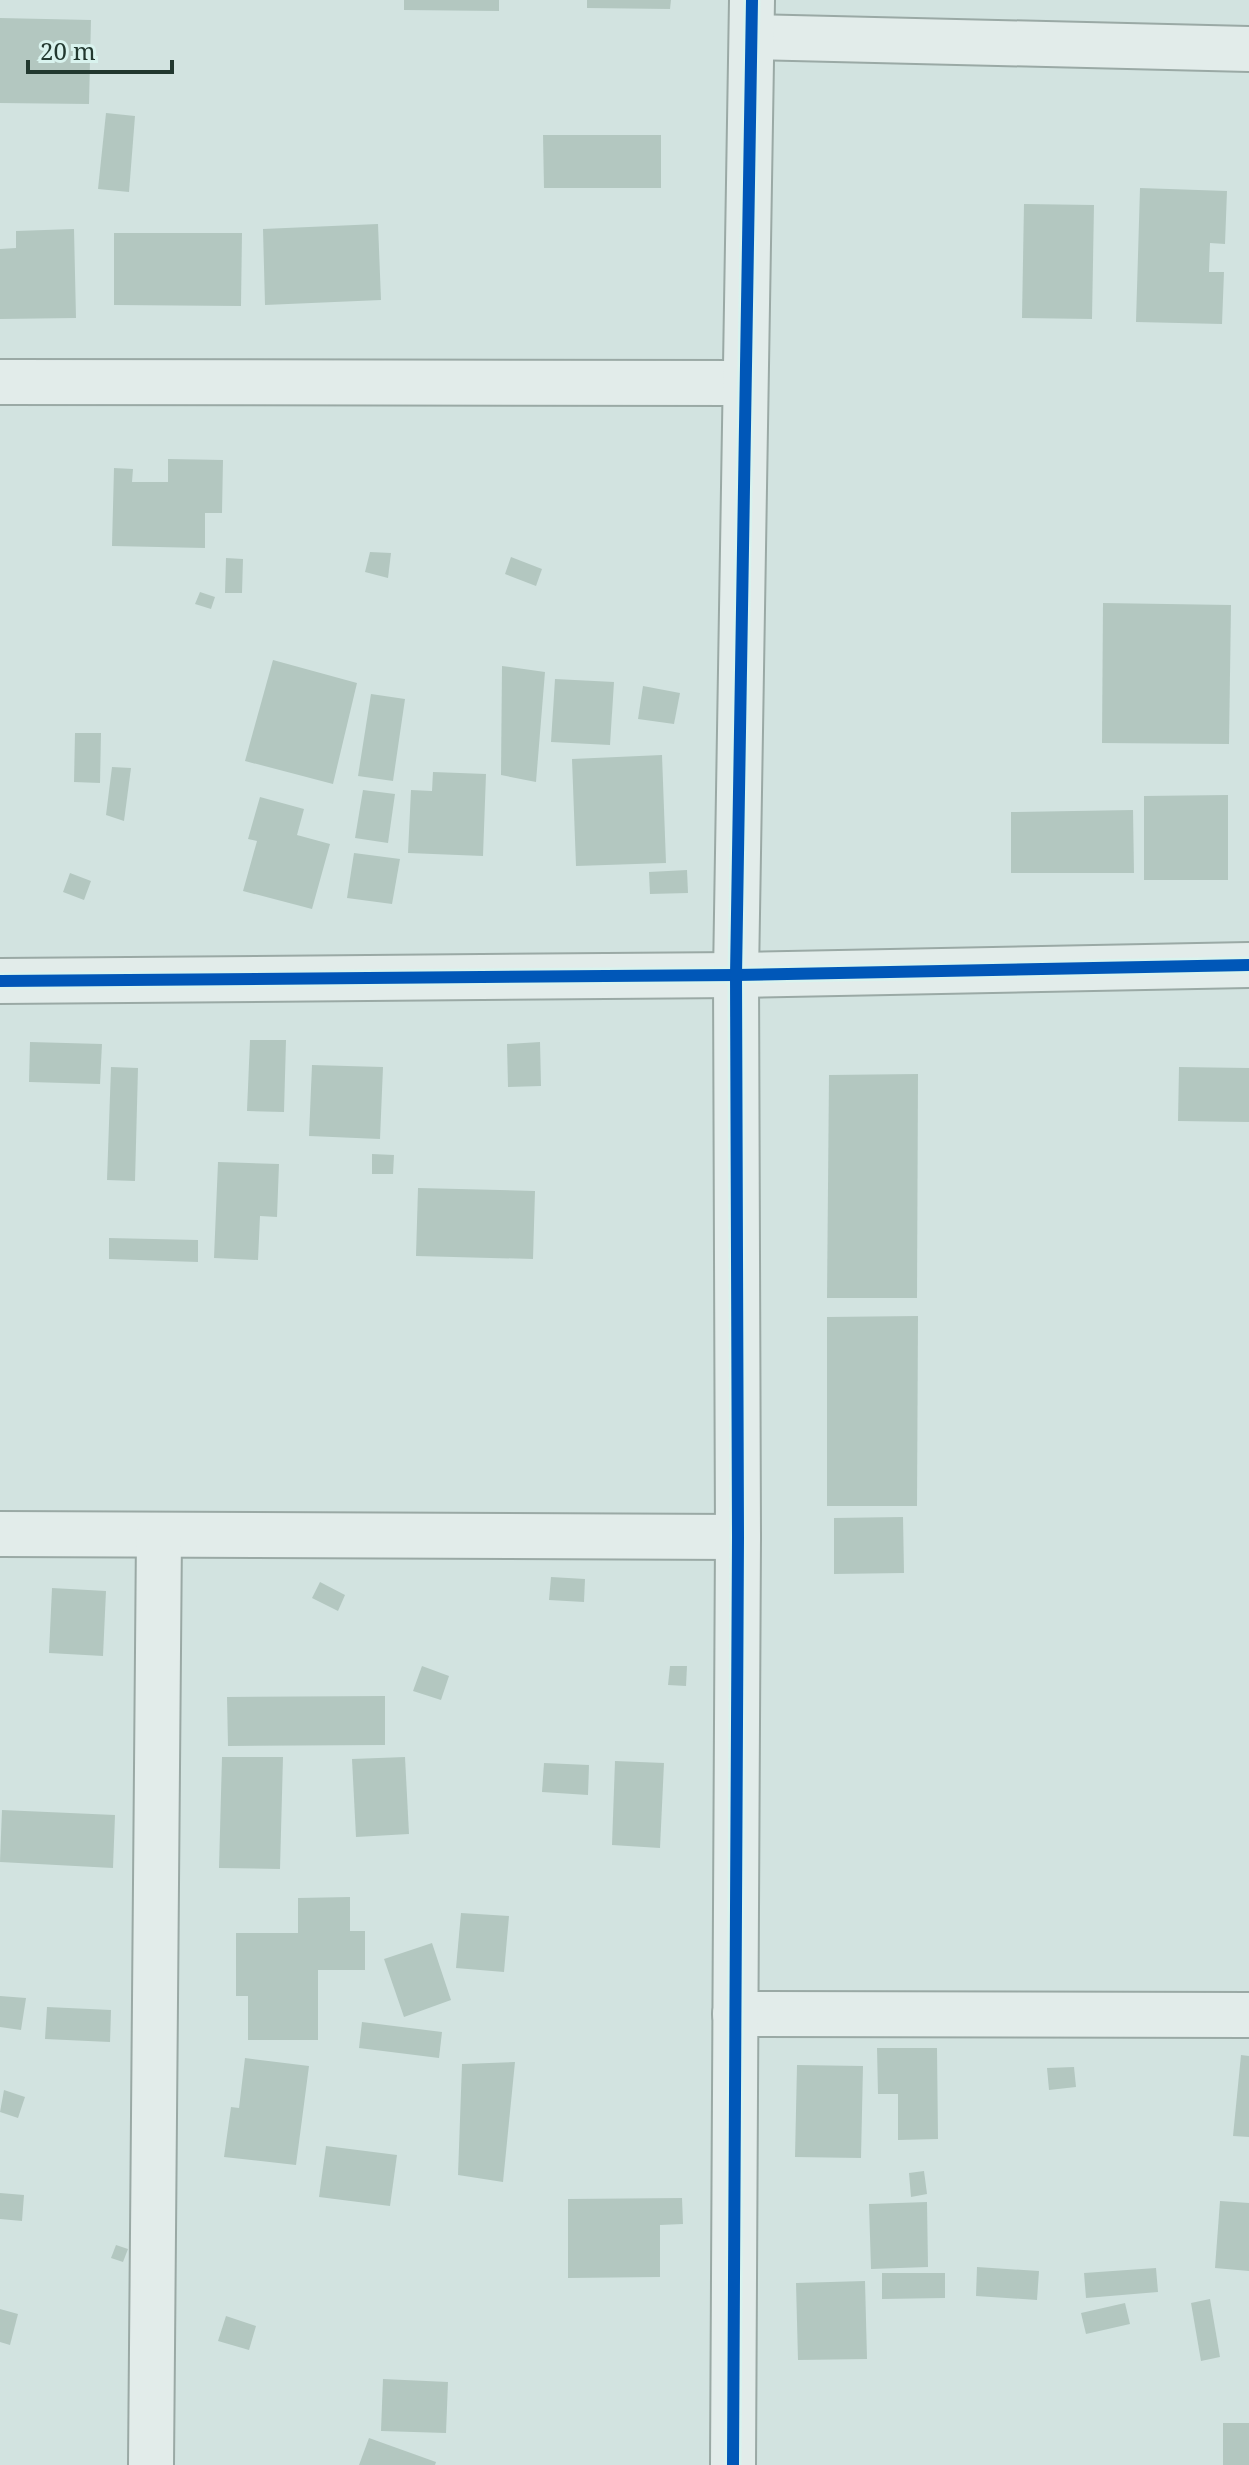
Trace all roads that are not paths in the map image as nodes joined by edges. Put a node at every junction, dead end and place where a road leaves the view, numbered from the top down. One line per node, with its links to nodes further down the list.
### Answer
1 (752, 19): 2 (street); 4 (street)
2 (1249, 49)
3 (0, 382): 4 (street)
4 (745, 383): 6 (street)
5 (1249, 965): 6 (street)
6 (736, 975): 7 (street); 10 (street)
7 (0, 981)
8 (0, 1534): 9 (street)
9 (159, 1535): 10 (street); 13 (street)
10 (738, 1537): 11 (street)
11 (735, 2014): 12 (street); 14 (street)
12 (1249, 2015)
13 (151, 2465)
14 (733, 2465)

